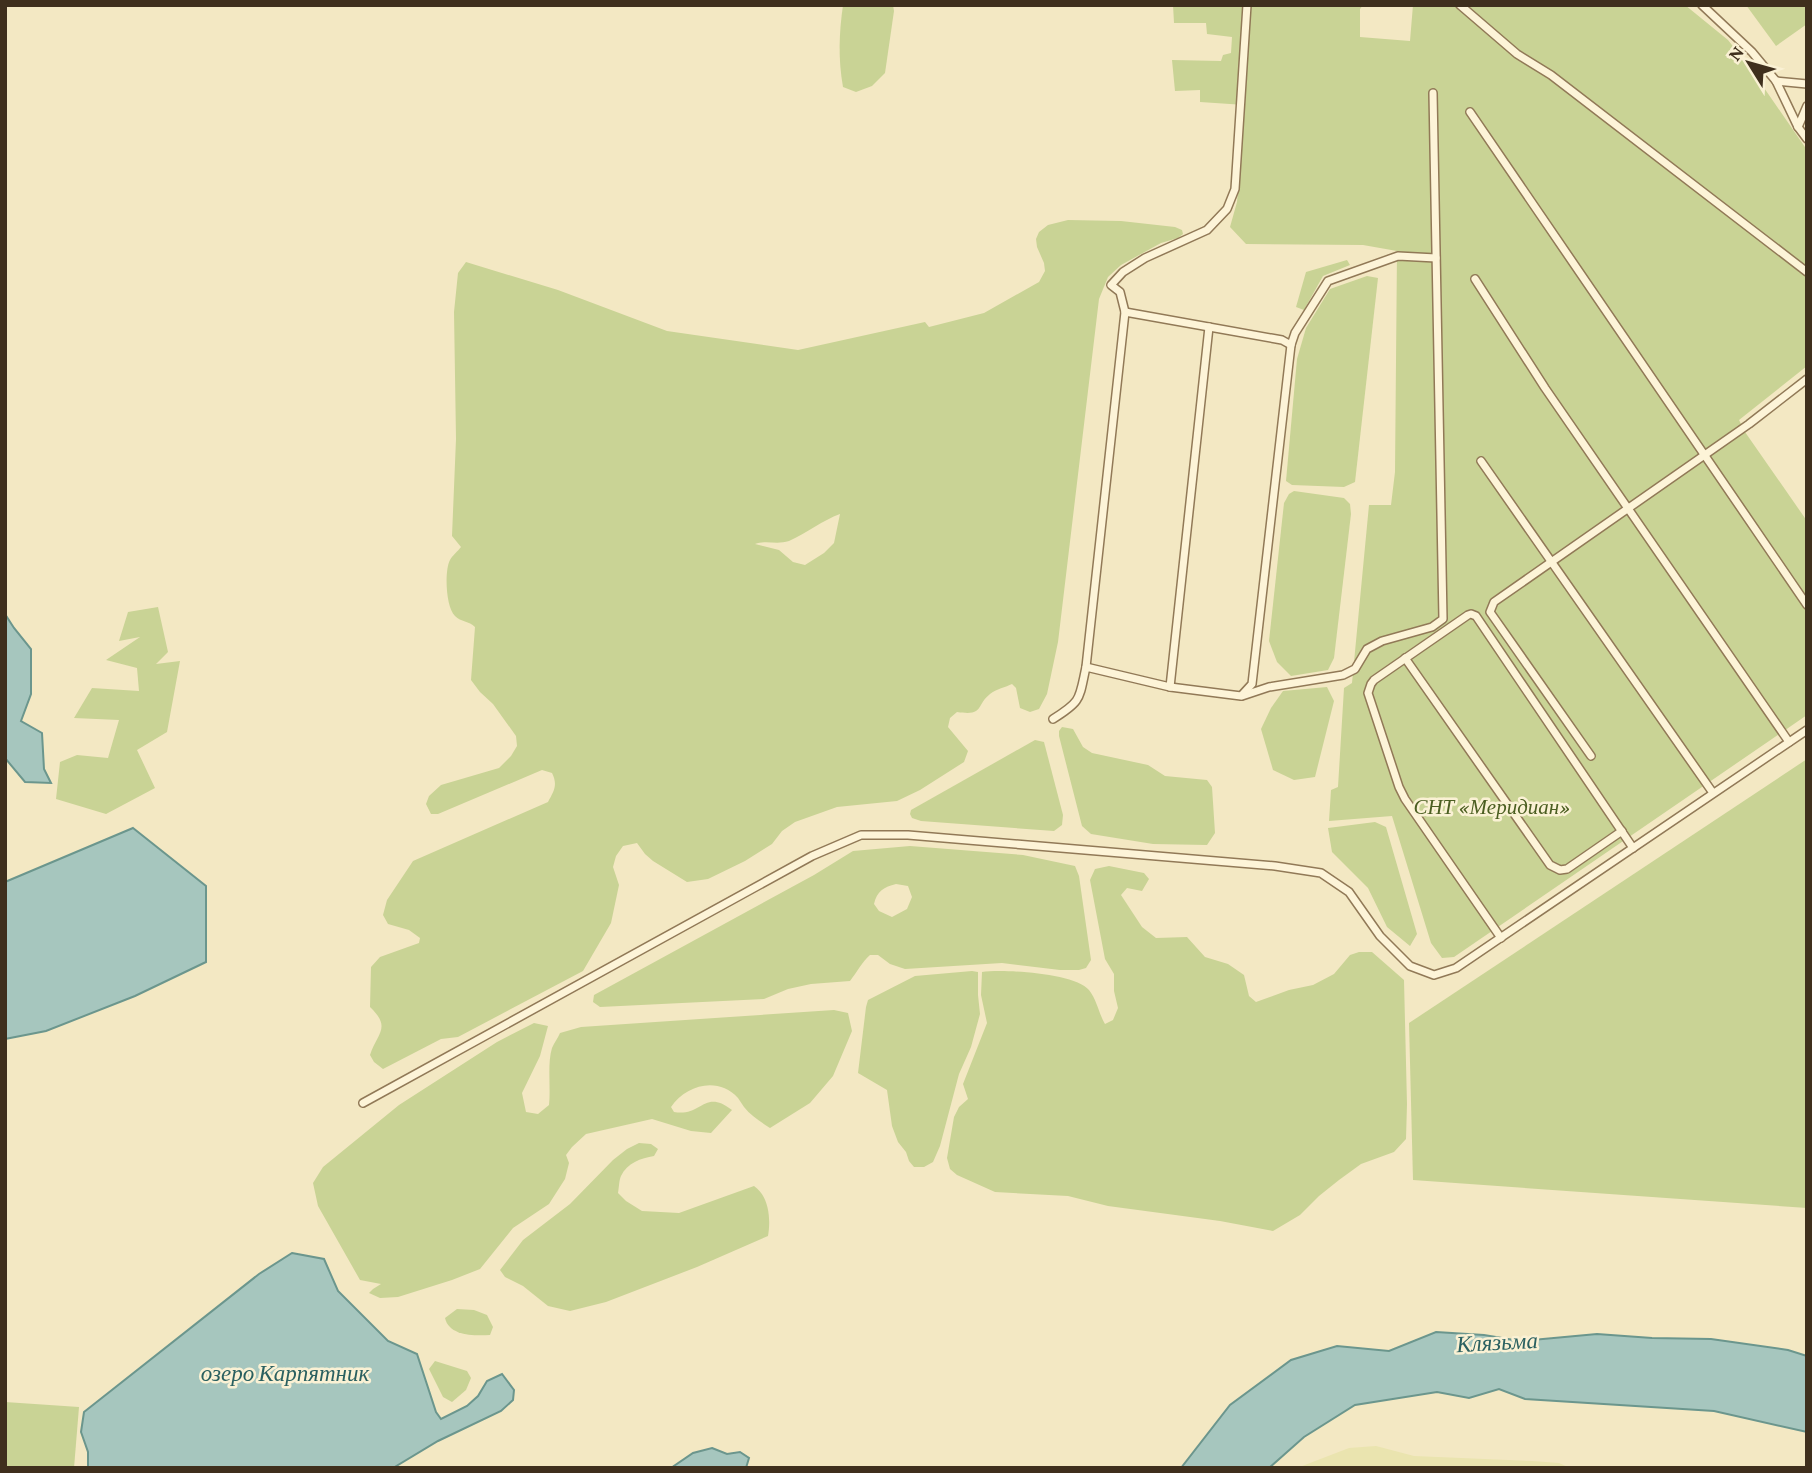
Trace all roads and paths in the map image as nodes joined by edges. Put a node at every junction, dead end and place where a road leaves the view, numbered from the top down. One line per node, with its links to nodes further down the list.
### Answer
1 (1247, 5): 14 (street)
2 (1460, 5): 12 (street)
3 (1702, 5): 4 (street)
4 (1776, 81): 5 (street); 9 (street)
5 (1807, 84)
6 (1433, 93): 11 (street)
7 (1807, 107): 9 (street)
8 (1470, 112): 18 (street)
9 (1798, 127): 10 (street)
10 (1807, 139)
11 (1436, 258): 16 (street); 26 (street)
12 (1807, 272)
13 (1475, 279): 20 (street)
14 (1125, 312): 15 (street); 24 (street)
15 (1209, 327): 16 (street); 25 (street)
16 (1291, 345): 26 (street)
17 (1807, 379): 18 (street)
18 (1705, 455): 20 (street); 22 (street)
19 (1482, 461): 21 (street)
20 (1629, 508): 21 (street); 29 (street)
21 (1552, 561): 30 (street); 31 (street)
22 (1807, 605)
23 (1405, 658): 32 (street); 32 (street); 34 (street)
24 (1087, 667): 25 (street); 27 (street)
25 (1170, 687): 26 (street)
26 (1241, 696)
27 (1053, 719)
28 (1807, 730): 29 (street)
29 (1789, 742): 31 (street)
30 (1591, 756)
31 (1713, 793): 33 (street)
32 (1622, 831): 33 (street)
33 (1633, 848): 34 (street)
34 (1500, 938): 35 (street)
35 (363, 1103)

